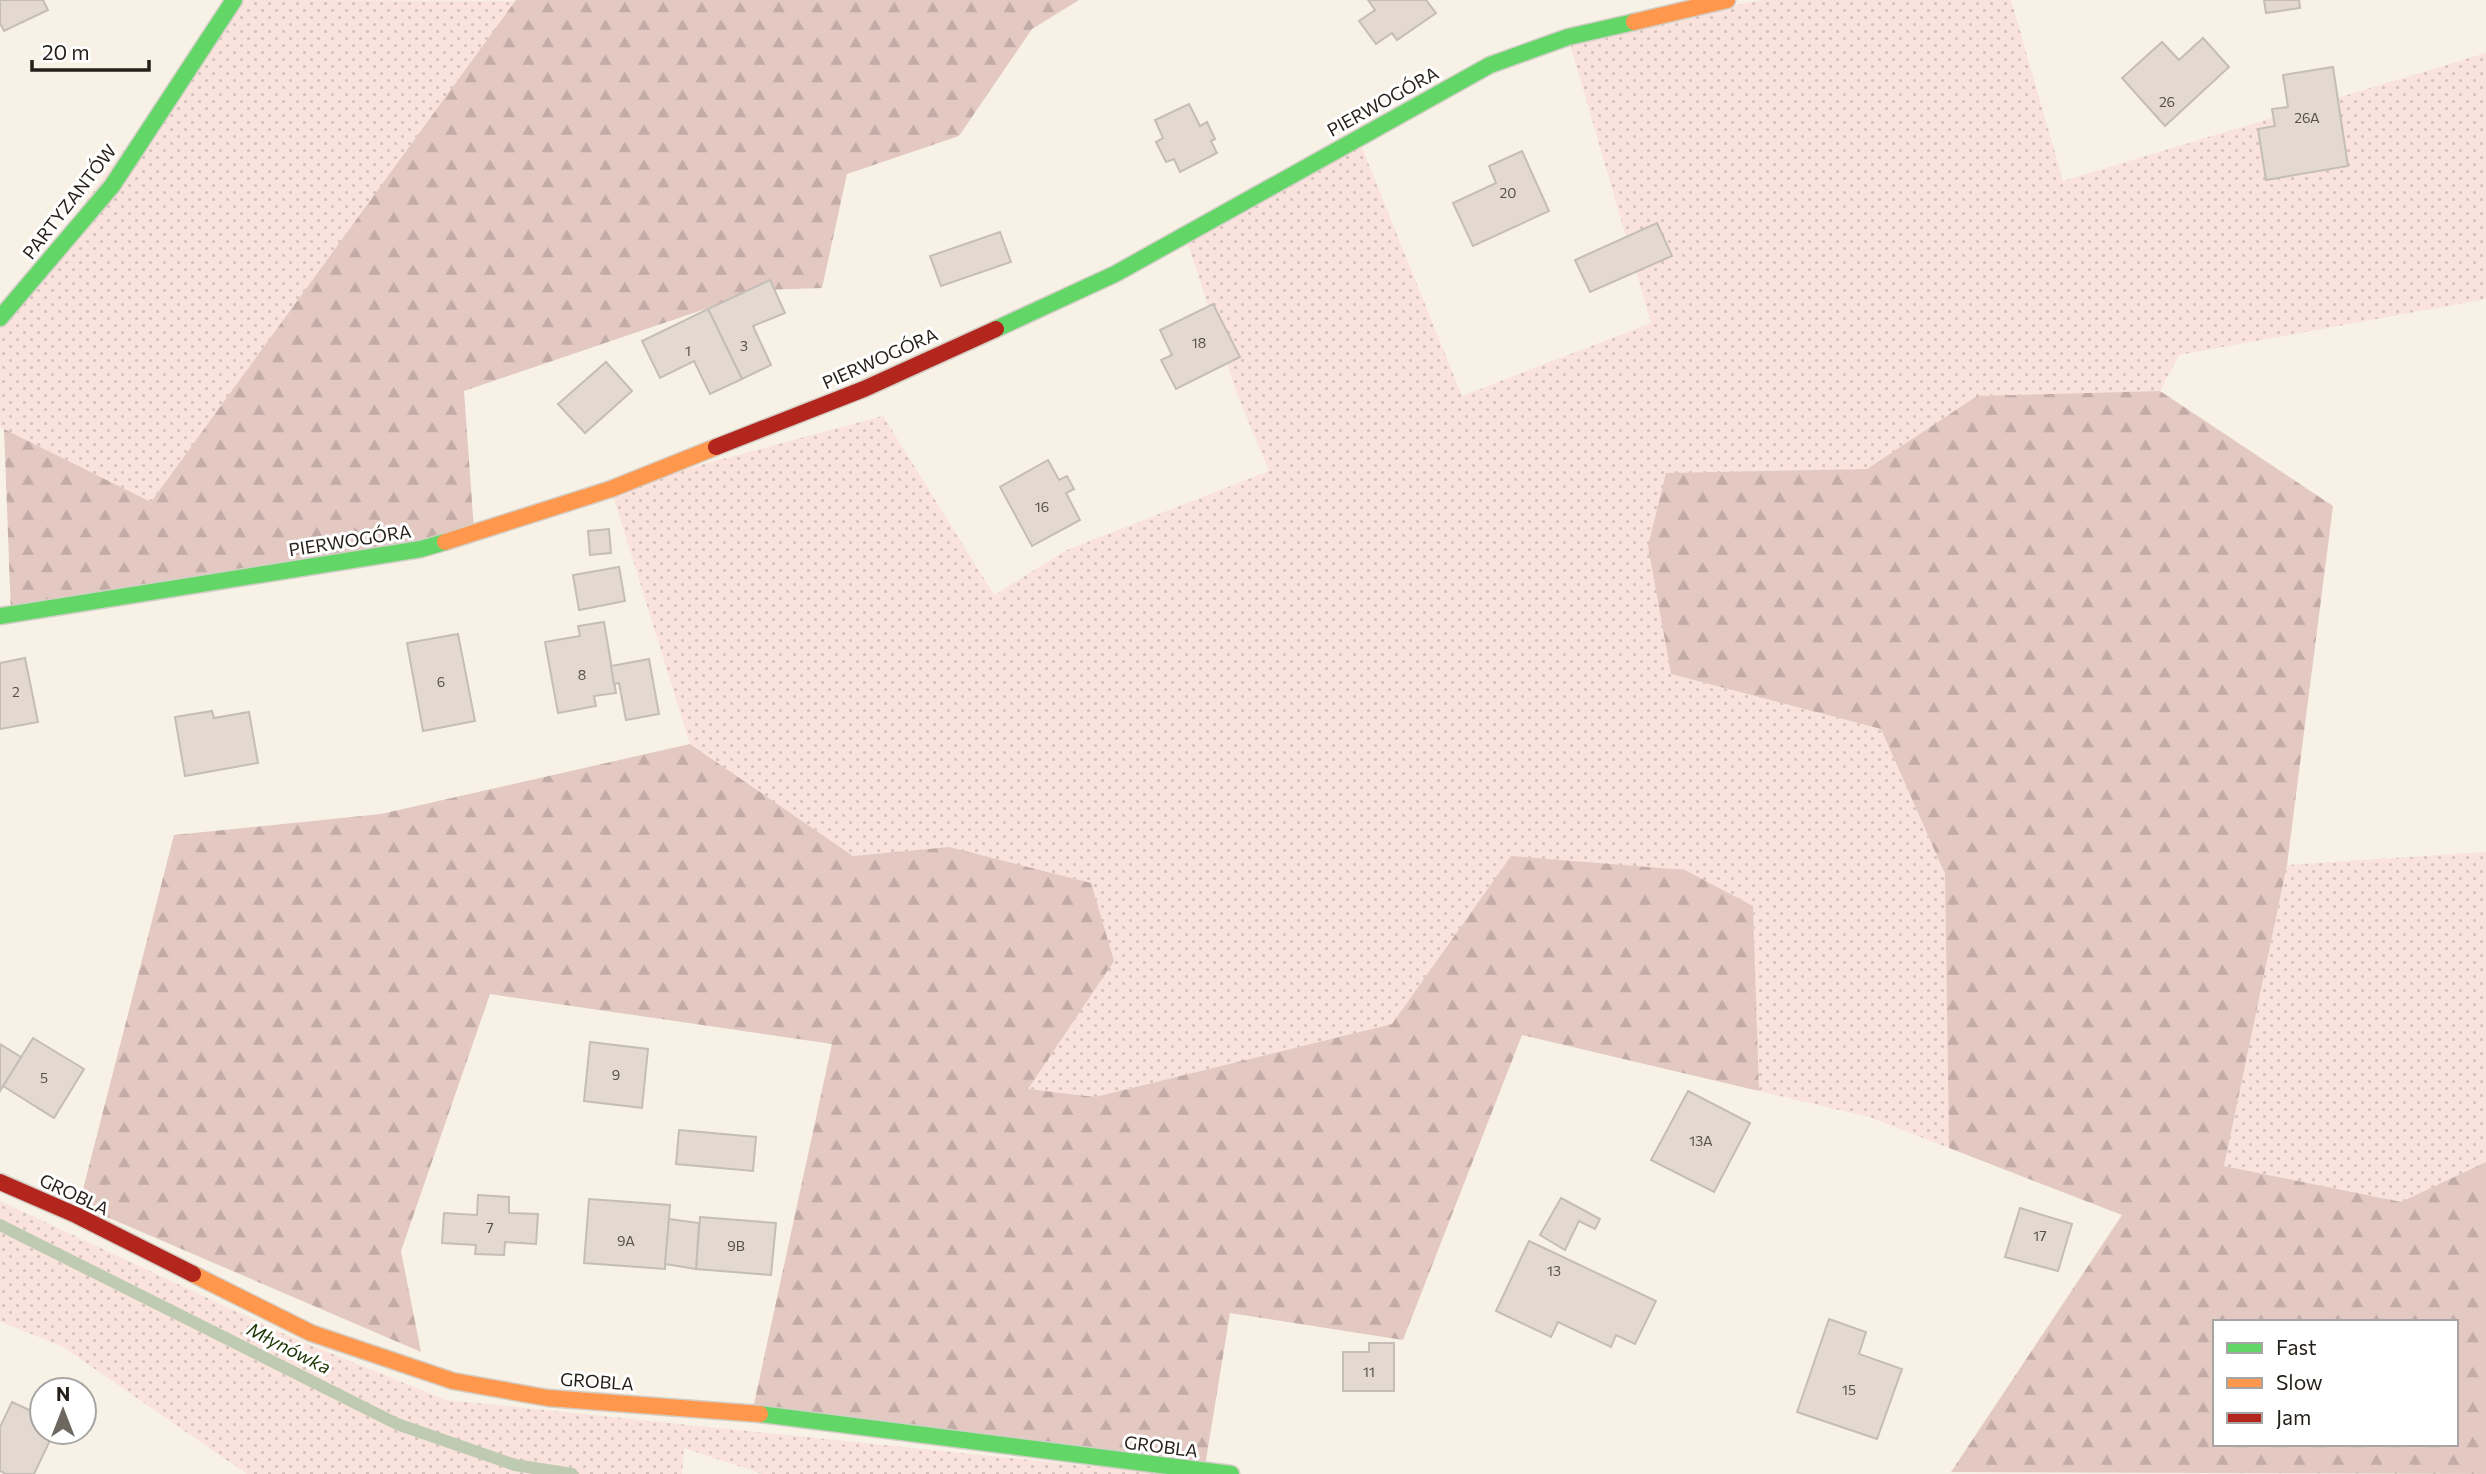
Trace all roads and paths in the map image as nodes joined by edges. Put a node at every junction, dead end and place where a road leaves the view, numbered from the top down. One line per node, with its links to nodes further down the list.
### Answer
1 (234, 0): 3 (street, PARTYZANTÓW)
2 (1727, 0): 4 (street, PIERWOGÓRA)
3 (0, 318)
4 (0, 616)
5 (0, 1182): 6 (street, GROBLA)
6 (1231, 1474)

